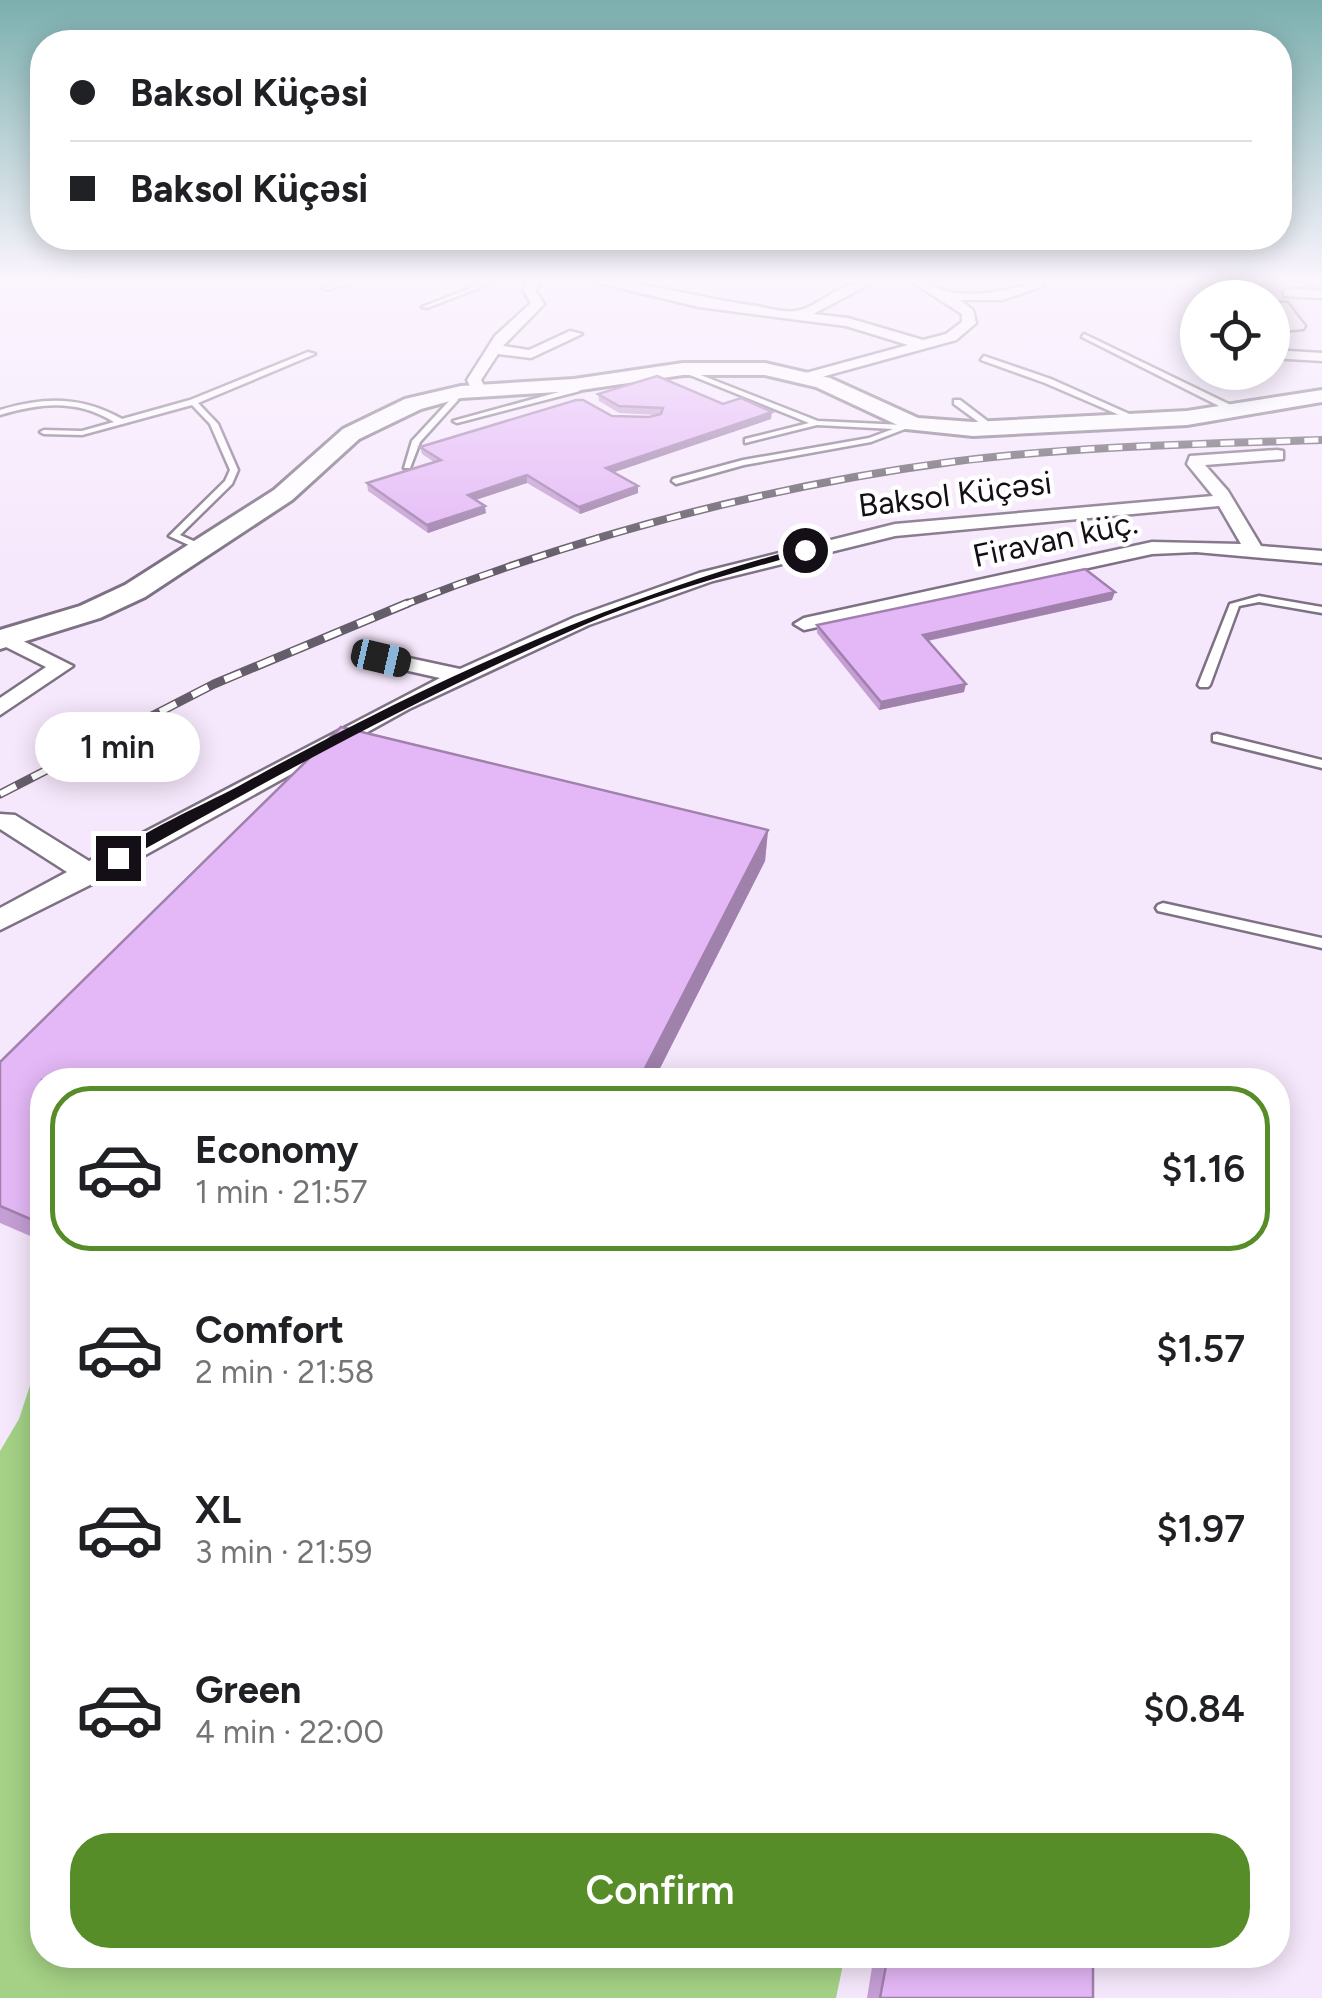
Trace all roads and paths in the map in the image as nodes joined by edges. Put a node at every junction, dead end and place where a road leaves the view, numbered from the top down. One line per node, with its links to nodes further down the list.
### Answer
1 (259, 375): 13 (lane)
2 (477, 375): 9 (street)
3 (652, 375): 10 (main road)
4 (699, 375): 20 (lane)
5 (802, 375): 8 (main road)
6 (1034, 375): 19 (lane)
7 (1164, 375): 15 (lane)
8 (808, 376): 21 (main road)
9 (478, 389): 10 (main road); 11 (main road)
10 (577, 390): 18 (lane)
11 (451, 394): 26 (lane); 29 (main road)
12 (1322, 396): 15 (main road)
13 (193, 402): 17 (lane); 29 (lane)
14 (957, 402): 22 (lane)
15 (1238, 412): 19 (main road)
16 (0, 413): 17 (lane)
17 (120, 421): 23 (lane)
18 (457, 421)
19 (1141, 421): 22 (main road)
20 (817, 422): 21 (lane); 24 (lane)
21 (909, 425): 22 (main road); 27 (lane)
22 (994, 429)
23 (44, 432)
24 (748, 440)
25 (1277, 456): 28 (street)
26 (407, 466)
27 (676, 480)
28 (1222, 500): 30 (street); 36 (street, Baksol Küçəsi)
29 (202, 548): 34 (main road)
30 (1253, 549): 31 (street, Firavan küç.); 33 (street, Firavan küç.)
31 (1322, 556)
32 (1322, 610): 37 (lane)
33 (804, 624)
34 (3, 639): 38 (street)
35 (381, 658): 36 (street)
36 (462, 676): 42 (street, Baksol Küçəsi)
37 (1204, 685)
38 (0, 708)
39 (1217, 738): 40 (lane)
40 (1322, 764)
41 (6, 821): 42 (street)
42 (90, 874): 44 (street, Baksol Küçəsi)
43 (1163, 908): 45 (lane)
44 (0, 920)
45 (1322, 944)

